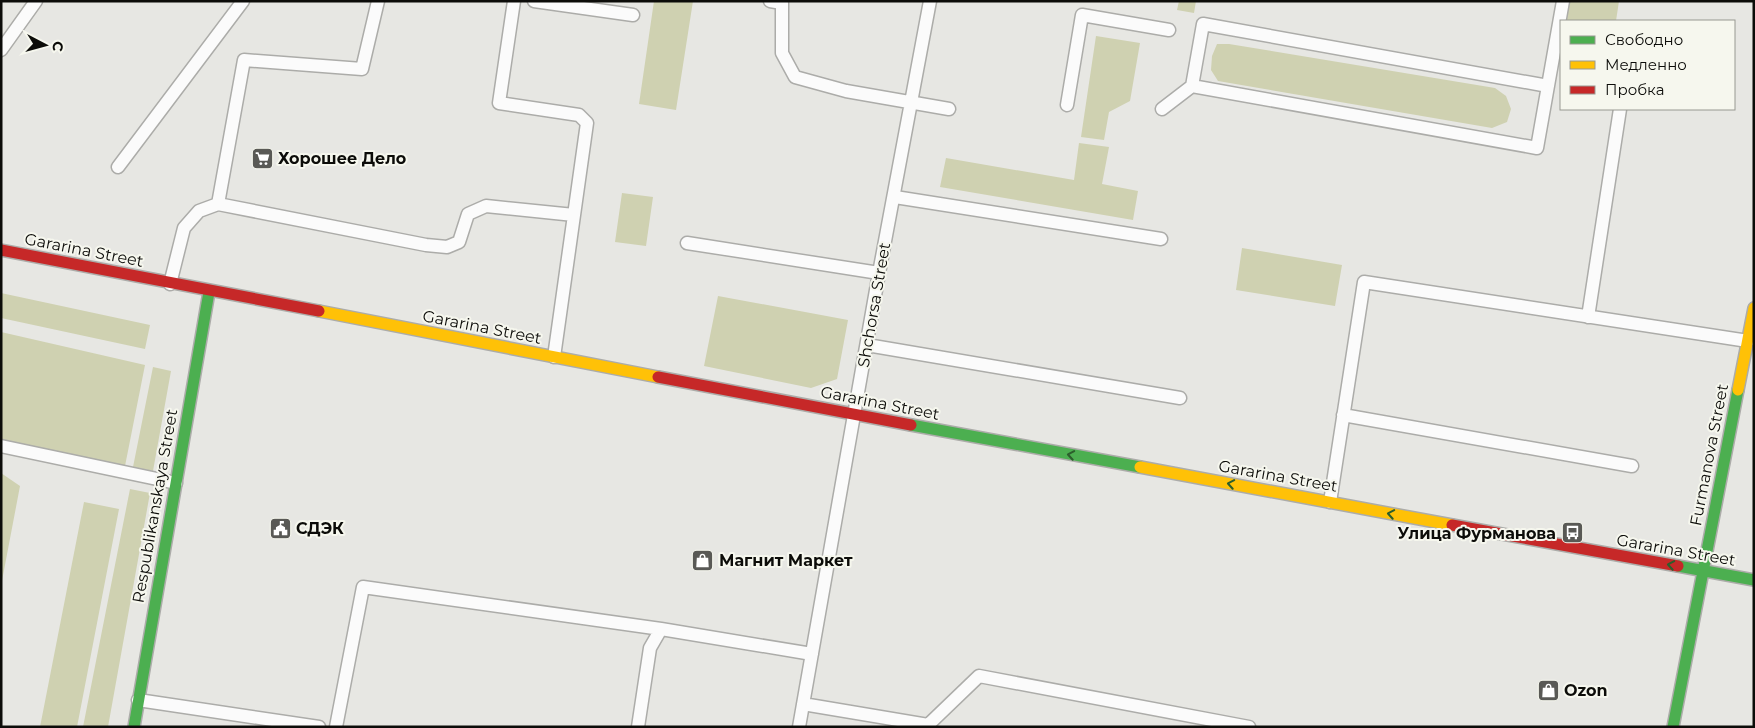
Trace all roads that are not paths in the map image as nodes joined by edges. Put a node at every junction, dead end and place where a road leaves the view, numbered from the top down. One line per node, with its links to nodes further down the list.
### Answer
1 (36, 1): 11 (lane)
2 (243, 1): 19 (lane)
3 (378, 1): 21 (lane)
4 (514, 1): 22 (lane)
5 (534, 1): 9 (lane)
6 (770, 1): 14 (lane)
7 (930, 1): 14 (lane, Shchorsa Street)
8 (1563, 1): 13 (lane)
9 (634, 15)
10 (1169, 30): 15 (lane)
11 (1, 50)
12 (1192, 86): 13 (lane); 13 (lane); 17 (lane)
13 (1548, 86)
14 (912, 103): 16 (lane); 20 (lane, Shchorsa Street)
15 (1067, 105)
16 (949, 109)
17 (1162, 109)
18 (1620, 110): 30 (lane)
19 (118, 167)
20 (895, 197): 23 (lane); 26 (lane, Shchorsa Street)
21 (218, 204): 22 (lane); 27 (lane)
22 (574, 215): 33 (lane)
23 (1161, 240)
24 (687, 243): 26 (lane)
25 (1, 250): 27 (main road, Gararina Street)
26 (879, 273): 32 (lane, Shchorsa Street)
27 (170, 284): 28 (main road, Gararina Street)
28 (209, 292): 33 (main road, Gararina Street); 39 (main road, Respublikanskaya Street)
29 (1754, 308): 31 (main road, Furmanova Street)
30 (1588, 316): 31 (lane); 36 (lane)
31 (1748, 341): 41 (main road, Furmanova Street)
32 (867, 345): 34 (lane); 35 (lane, Shchorsa Street)
33 (554, 357): 35 (main road, Gararina Street)
34 (1180, 398)
35 (854, 415): 40 (main road, Gararina Street, one-way to 35); 44 (lane, Shchorsa Street)
36 (1343, 416): 38 (lane); 40 (lane)
37 (5, 450): 39 (lane)
38 (1632, 466)
39 (176, 483): 45 (main road, Respublikanskaya Street)
40 (1330, 502): 41 (main road, Gararina Street, one-way to 40)
41 (1702, 571): 42 (main road, Gararina Street); 53 (main road, Furmanova Street)
42 (1754, 580)
43 (661, 629): 44 (lane); 49 (lane); 50 (lane)
44 (812, 654): 46 (lane, Shchorsa Street)
45 (138, 700): 47 (main road, Respublikanskaya Street); 48 (lane)
46 (803, 704): 51 (lane, Shchorsa Street); 52 (lane)
47 (134, 727)
48 (319, 727)
49 (336, 727)
50 (638, 727)
51 (799, 727)
52 (1249, 727)
53 (1673, 727)

